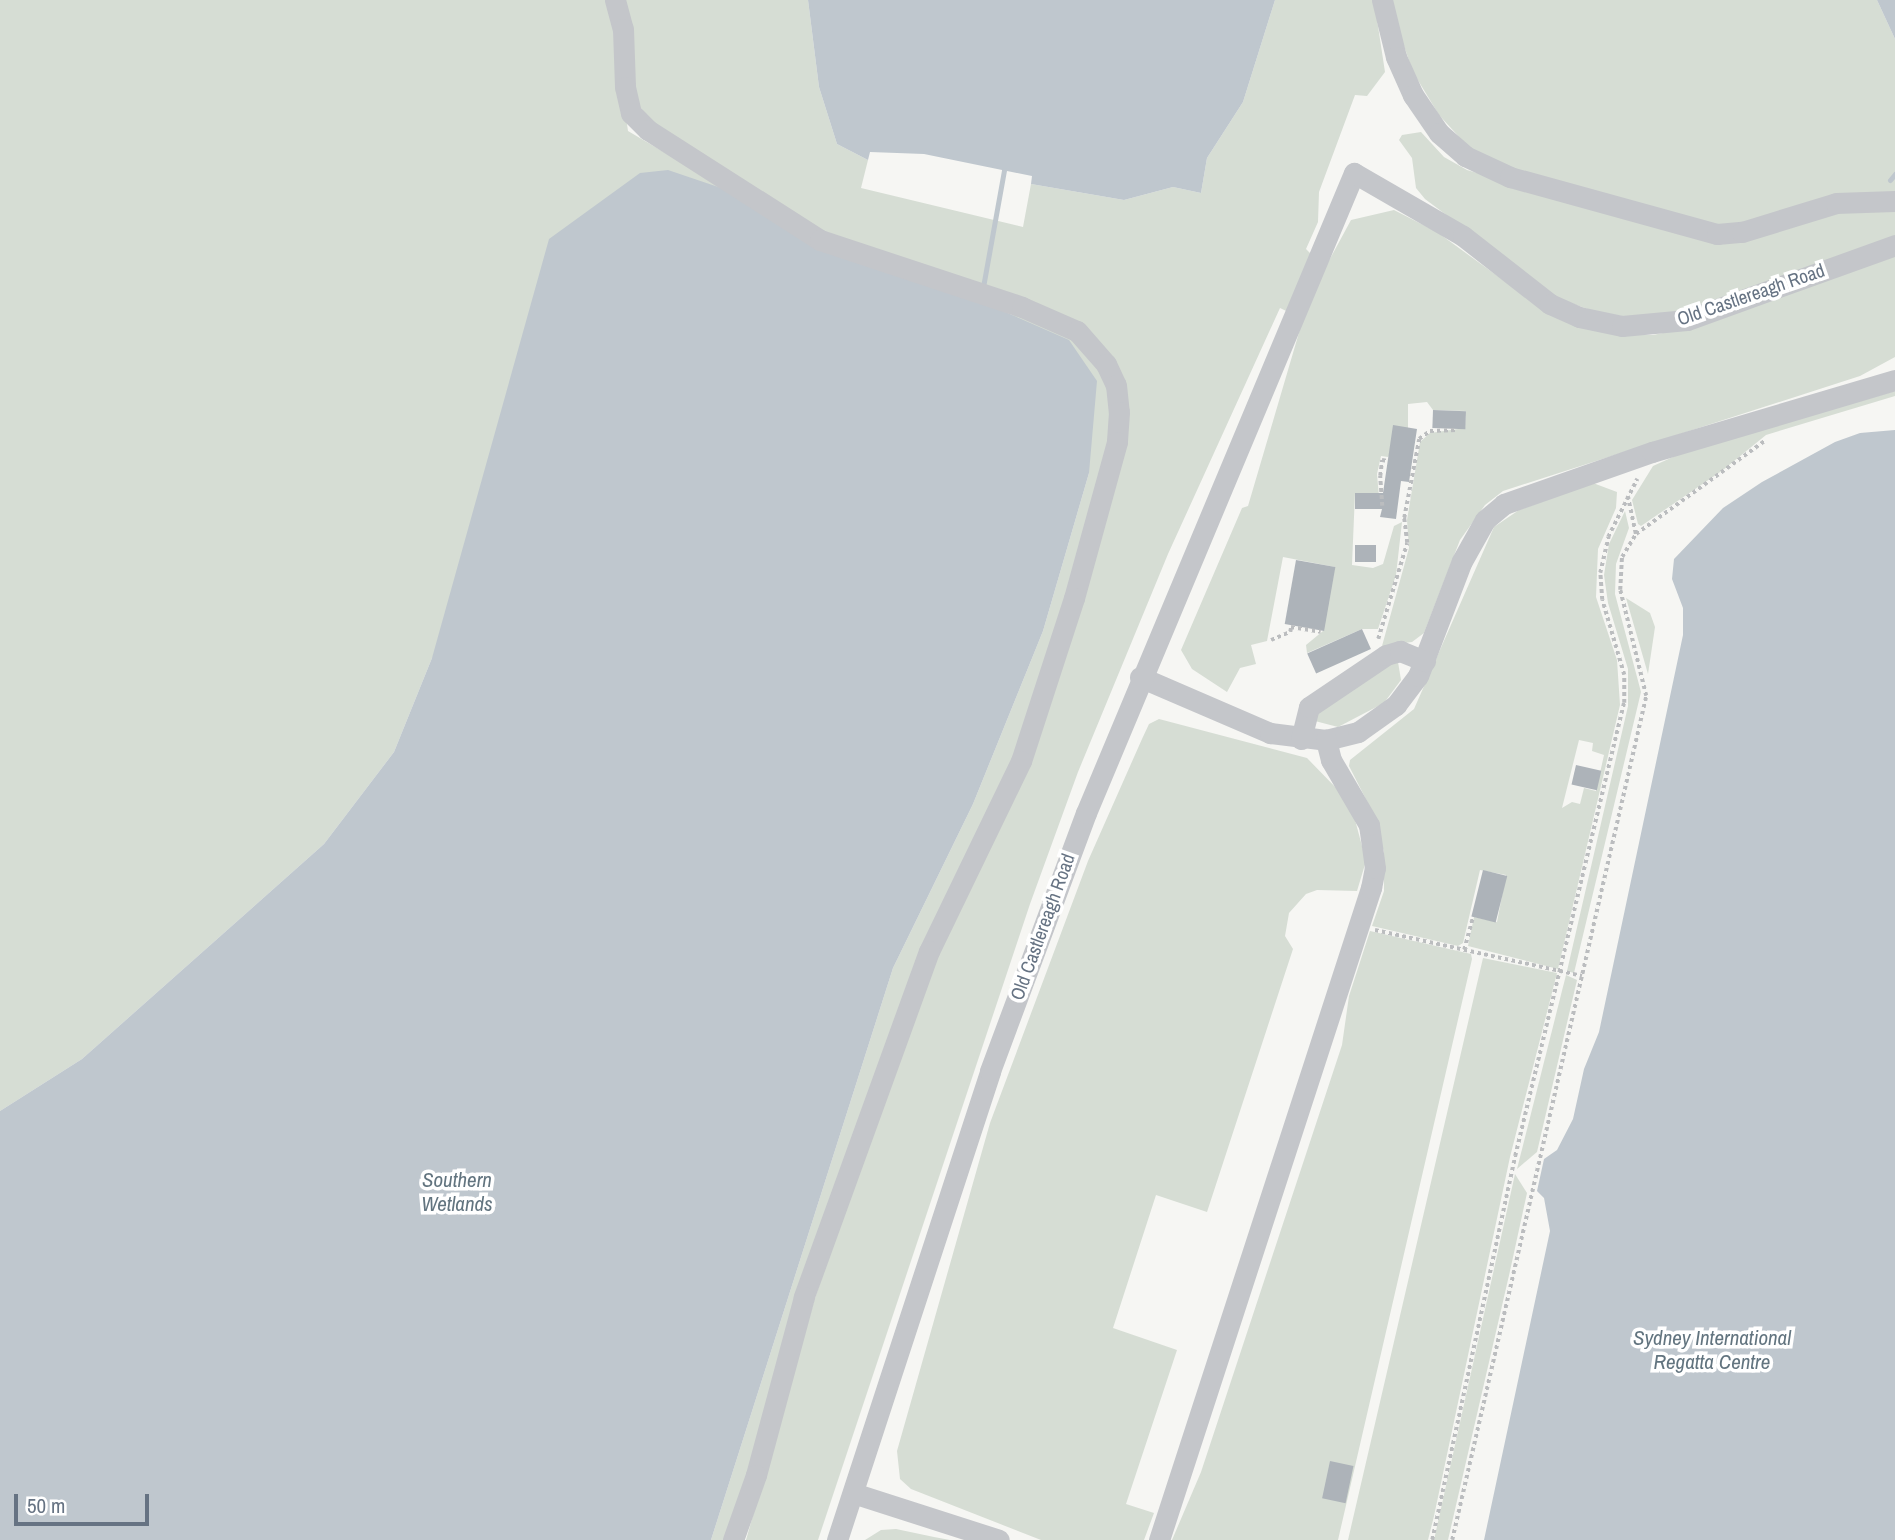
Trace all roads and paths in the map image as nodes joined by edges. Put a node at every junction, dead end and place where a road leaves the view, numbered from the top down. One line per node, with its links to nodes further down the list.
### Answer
1 (615, 0): 28 (street)
2 (1382, 0): 3 (street)
3 (1895, 201)
4 (1895, 245): 19 (street, Old Castlereagh Road)
5 (1895, 365): 7 (street)
6 (1895, 380): 7 (street)
7 (1841, 393): 10 (street)
8 (1457, 430): 17 (path)
9 (1773, 436): 14 (path)
10 (1652, 452): 12 (path); 18 (street)
11 (1388, 461): 13 (path)
12 (1628, 496): 14 (path); 25 (path)
13 (1382, 506)
14 (1636, 534): 26 (path)
15 (1321, 632): 16 (path)
16 (1271, 640)
17 (1378, 648)
18 (1425, 661): 20 (street); 21 (street)
19 (1140, 677): 20 (street); 27 (street, Old Castlereagh Road)
20 (1301, 739): 21 (street)
21 (1326, 740): 23 (street)
22 (1473, 917): 24 (path)
23 (1361, 927): 24 (path); 31 (street)
24 (1464, 950): 25 (path)
25 (1562, 972): 26 (path); 32 (path)
26 (1582, 976): 33 (path)
27 (853, 1493): 29 (street, Old Castlereagh Road); 30 (street)
28 (733, 1540)
29 (837, 1540)
30 (999, 1540)
31 (1158, 1540)
32 (1432, 1540)
33 (1452, 1540)

